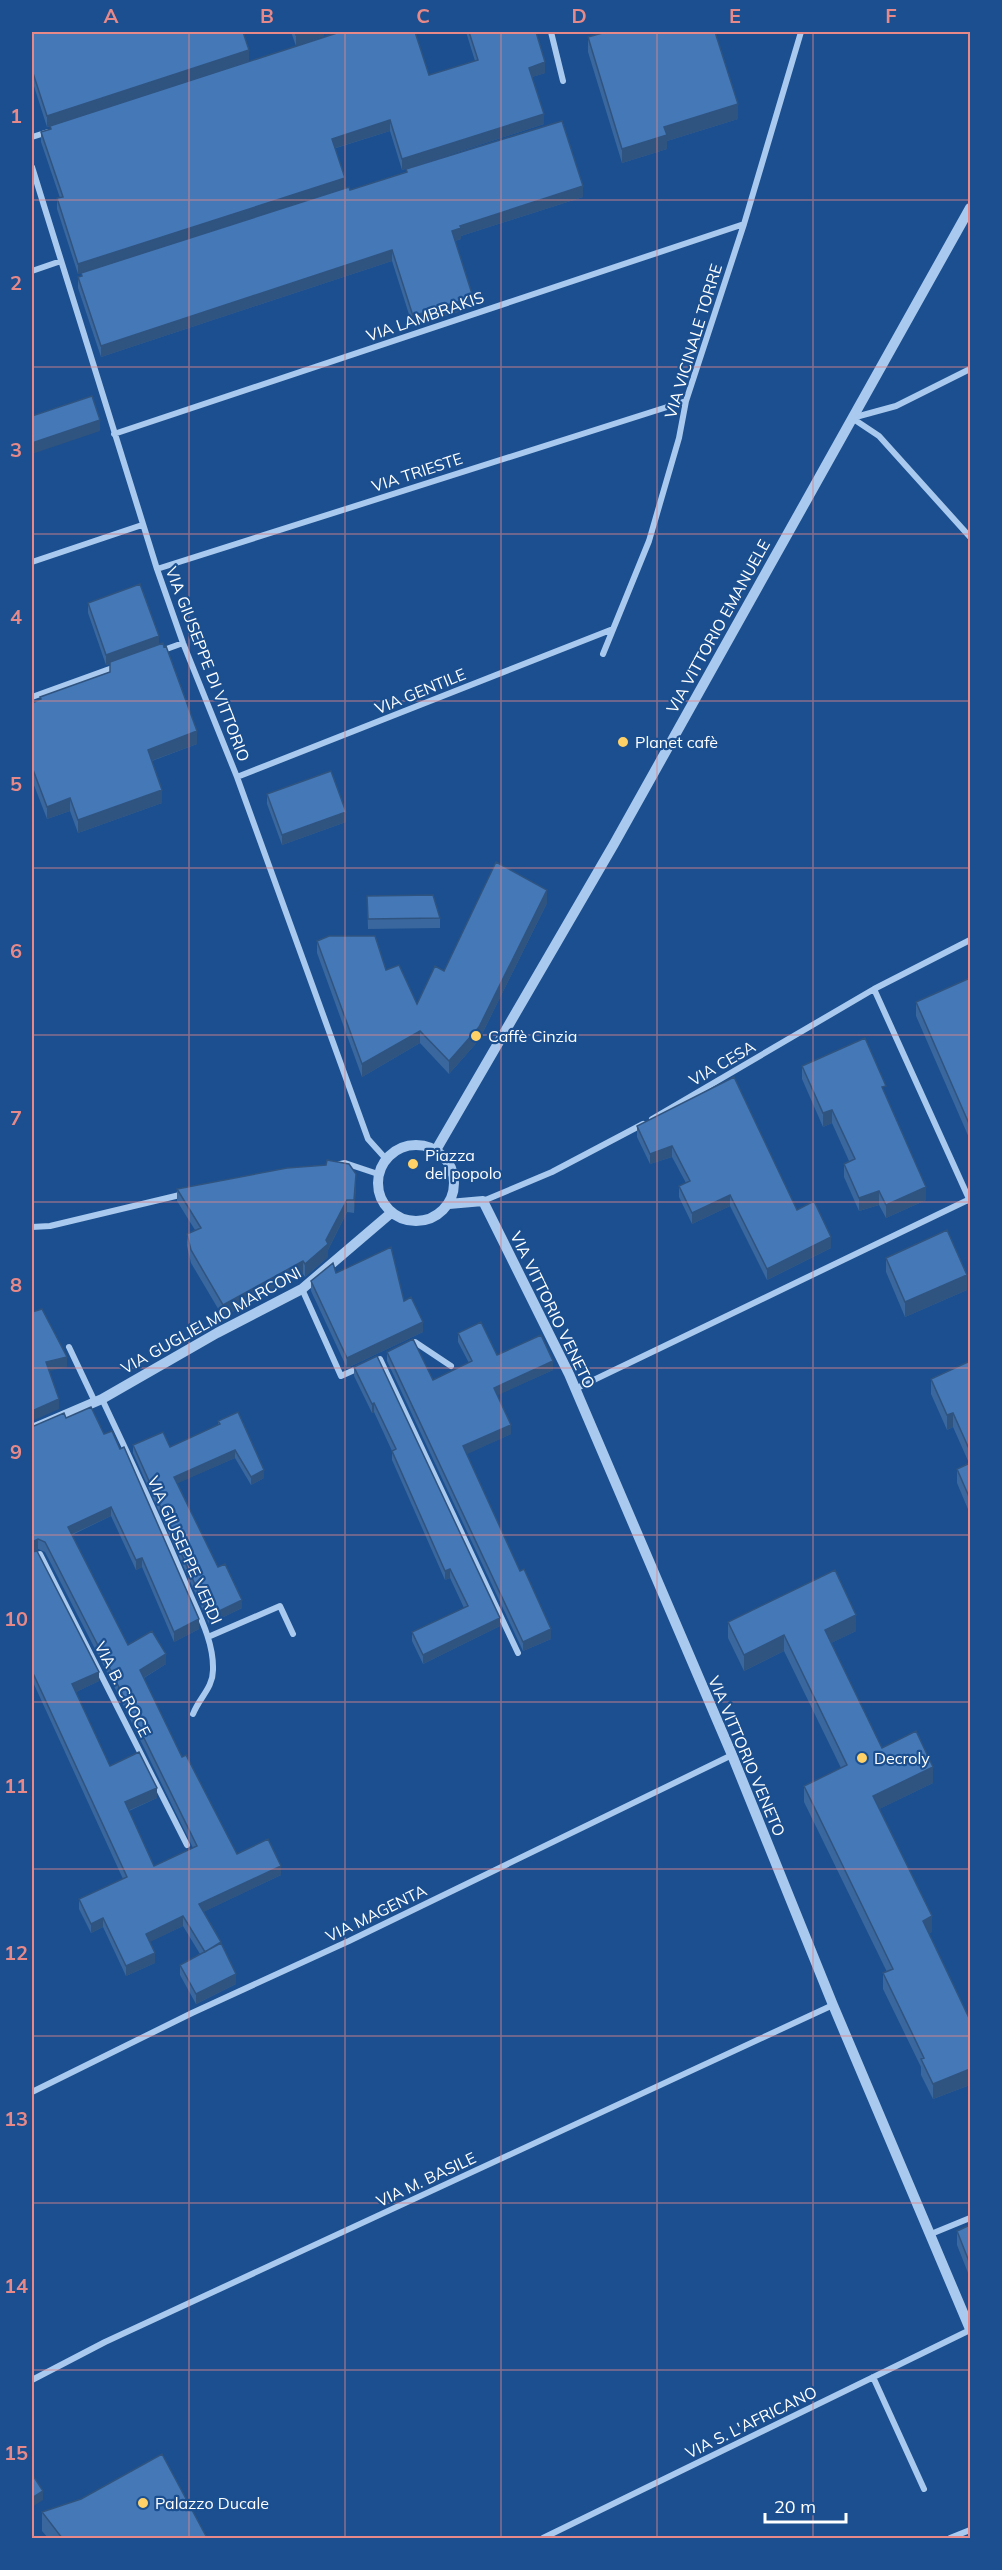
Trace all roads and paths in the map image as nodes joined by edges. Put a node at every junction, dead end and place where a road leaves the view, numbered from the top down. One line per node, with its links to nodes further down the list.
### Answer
1 (551, 32): 3 (street)
2 (801, 32): 8 (street, VIA VICINALE TORRE)
3 (563, 81)
4 (54, 130): 5 (street)
5 (32, 137)
6 (32, 167): 9 (street, VIA GIUSEPPE DI VITTORIO)
7 (970, 208): 17 (street, VIA VITTORIO EMANUELE)
8 (744, 224): 16 (street, VIA VICINALE TORRE); 18 (street, VIA LAMBRAKIS)
9 (61, 261): 10 (street); 12 (street, VIA GIUSEPPE DI VITTORIO)
10 (32, 272)
11 (80, 280): 12 (street)
12 (68, 284): 14 (street, VIA GIUSEPPE DI VITTORIO)
13 (970, 369): 17 (street)
14 (103, 397): 15 (street); 18 (street, VIA GIUSEPPE DI VITTORIO)
15 (93, 400)
16 (686, 401): 22 (street, VIA TRIESTE); 23 (street, VIA VICINALE TORRE)
17 (852, 418): 20 (street); 32 (street, VIA VITTORIO EMANUELE)
18 (114, 434): 19 (street, VIA GIUSEPPE DI VITTORIO)
19 (142, 525): 21 (street); 22 (street, VIA GIUSEPPE DI VITTORIO)
20 (969, 534)
21 (32, 562)
22 (157, 569): 24 (street, VIA GIUSEPPE DI VITTORIO)
23 (614, 629): 25 (street, VIA VICINALE TORRE); 29 (street, VIA GENTILE)
24 (183, 643): 26 (street); 29 (street, VIA GIUSEPPE DI VITTORIO)
25 (603, 654)
26 (151, 655)
27 (118, 666): 28 (street)
28 (32, 697)
29 (237, 777): 33 (street, VIA GIUSEPPE DI VITTORIO)
30 (970, 940): 31 (street, VIA CESA)
31 (874, 989): 37 (street); 38 (street, VIA CESA)
32 (436, 1150): 33 (street); 39 (street)
33 (386, 1159): 35 (street)
34 (323, 1167): 35 (street)
35 (378, 1174): 40 (street)
36 (189, 1193): 41 (street)
37 (970, 1200): 48 (street)
38 (483, 1201): 39 (street); 48 (street, VIA VITTORIO VENETO)
39 (449, 1204): 40 (street)
40 (391, 1213): 42 (street, VIA GUGLIELMO MARCONI)
41 (32, 1227)
42 (302, 1289): 46 (street); 49 (street, VIA GUGLIELMO MARCONI)
43 (69, 1347): 49 (street, VIA GIUSEPPE VERDI)
44 (397, 1350): 47 (street)
45 (388, 1354): 46 (street)
46 (380, 1359): 54 (street)
47 (451, 1366)
48 (575, 1389): 56 (street, VIA VITTORIO VENETO)
49 (98, 1401): 50 (street, VIA GUGLIELMO MARCONI); 53 (street, VIA GIUSEPPE VERDI)
50 (32, 1430)
51 (32, 1557): 57 (street, VIA B. CROCE)
52 (293, 1634): 53 (street)
53 (208, 1636): 55 (street, VIA GIUSEPPE VERDI)
54 (518, 1653)
55 (193, 1714)
56 (732, 1755): 58 (street, VIA VITTORIO VENETO); 59 (street, VIA MAGENTA)
57 (187, 1845)
58 (833, 2004): 61 (street, VIA VITTORIO VENETO); 64 (street, VIA M. BASILE)
59 (32, 2092)
60 (970, 2218): 61 (street)
61 (931, 2234): 62 (street, VIA VITTORIO VENETO)
62 (970, 2330): 63 (street, VIA S. L'AFRICANO)
63 (873, 2378): 65 (street); 67 (street, VIA S. L'AFRICANO)
64 (32, 2380)
65 (924, 2488)
66 (970, 2530): 68 (street)
67 (543, 2538)
68 (950, 2538)

